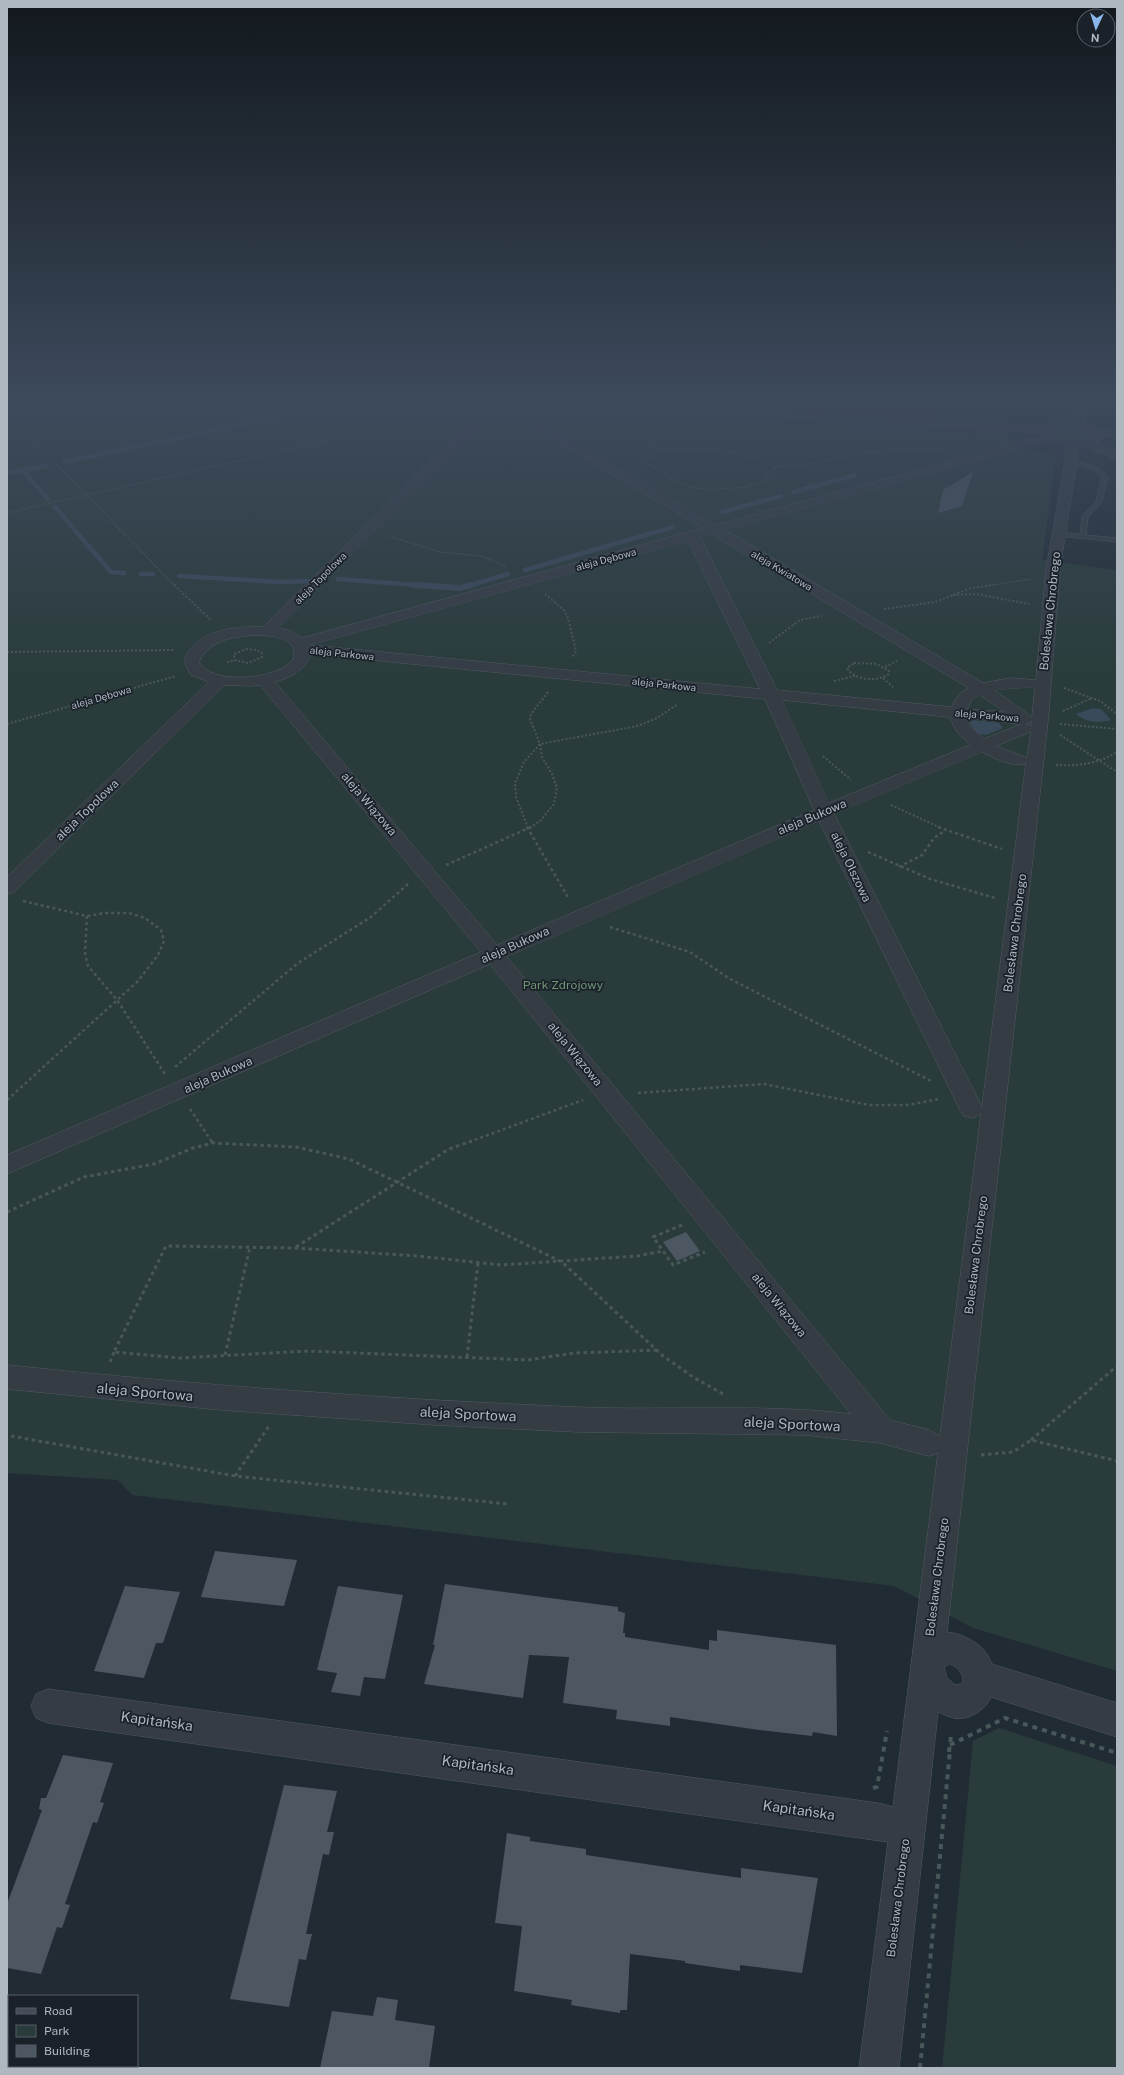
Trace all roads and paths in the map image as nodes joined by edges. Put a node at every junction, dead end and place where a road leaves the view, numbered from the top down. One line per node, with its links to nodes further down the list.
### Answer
1 (87, 495): 7 (path); 19 (path)
2 (404, 495): 8 (street, aleja Topolowa)
3 (655, 495): 9 (street, aleja Kwiatowa)
4 (836, 495): 9 (street, aleja Dębowa)
5 (1071, 495): 11 (street, Bolesława Chrobrego)
6 (1101, 495): 11 (lane)
7 (7, 513)
8 (370, 529): 14 (path); 18 (street, aleja Topolowa)
9 (714, 530): 10 (street, aleja Dębowa); 17 (street, aleja Kwiatowa)
10 (692, 535): 14 (street, aleja Dębowa); 24 (street, aleja Olszowa)
11 (1071, 535): 12 (lane); 92 (street, Bolesława Chrobrego)
12 (1117, 540)
13 (1036, 579): 15 (path)
14 (528, 581): 20 (street, aleja Dębowa); 27 (path)
15 (951, 595): 16 (path); 17 (path)
16 (1033, 605)
17 (855, 613): 24 (path); 33 (street, aleja Kwiatowa)
18 (267, 631): 19 (street, aleja Parkowa); 20 (street, aleja Parkowa)
19 (227, 634): 21 (street, aleja Parkowa)
20 (302, 646): 27 (street, aleja Parkowa); 28 (street)
21 (196, 650): 22 (path); 26 (street)
22 (7, 652)
23 (263, 655): 23 (path)
24 (751, 656): 34 (street, aleja Olszowa)
25 (877, 664): 25 (path)
26 (196, 670): 29 (street); 41 (path, aleja Dębowa)
27 (562, 674): 32 (street, aleja Parkowa); 44 (path)
28 (265, 680): 29 (street); 56 (street, aleja Wiązowa)
29 (219, 681): 57 (street, aleja Topolowa)
30 (1030, 683): 33 (street)
31 (1059, 687): 35 (path)
32 (703, 688): 34 (street, aleja Parkowa); 44 (path)
33 (981, 688): 36 (street); 39 (street, aleja Kwiatowa)
34 (770, 695): 36 (street, aleja Parkowa); 51 (street, aleja Olszowa)
35 (1092, 698): 37 (path); 38 (path)
36 (957, 712): 39 (street, aleja Parkowa); 45 (street)
37 (1057, 713)
38 (1117, 714)
39 (1025, 723): 45 (street, aleja Bukowa)
40 (1056, 723): 42 (path)
41 (7, 724)
42 (1117, 729)
43 (1055, 732): 48 (path)
44 (540, 744): 52 (path); 52 (path)
45 (982, 745): 47 (street); 51 (street, aleja Bukowa)
46 (1117, 752): 48 (path)
47 (1020, 760)
48 (1100, 760): 49 (path); 50 (path)
49 (1052, 765)
50 (1117, 772)
51 (824, 812): 54 (street, aleja Olszowa); 60 (street, aleja Bukowa)
52 (528, 829): 56 (path); 60 (path)
53 (946, 830): 55 (path)
54 (835, 835): 55 (path); 67 (street, aleja Olszowa)
55 (899, 867): 58 (path)
56 (427, 873): 62 (street, aleja Wiązowa); 63 (path)
57 (7, 888)
58 (1001, 900)
59 (22, 901): 61 (path)
60 (583, 915): 62 (street, aleja Bukowa); 64 (path)
61 (87, 916): 63 (path); 63 (path)
62 (493, 954): 65 (street, aleja Bukowa); 71 (street, aleja Wiązowa)
63 (117, 1000): 66 (path)
64 (937, 1084)
65 (179, 1092): 68 (path); 69 (street, aleja Bukowa)
66 (7, 1100)
67 (972, 1110)
68 (213, 1143): 70 (path); 75 (path)
69 (7, 1165)
70 (7, 1212)
71 (706, 1215): 72 (street, aleja Wiązowa); 74 (path)
72 (728, 1242): 74 (path); 84 (street, aleja Wiązowa)
73 (250, 1247): 76 (path); 78 (path); 78 (path)
74 (664, 1251): 75 (path)
75 (562, 1262): 76 (path); 77 (path)
76 (478, 1263): 79 (path)
77 (657, 1350): 79 (path); 83 (path)
78 (225, 1355): 79 (path)
79 (467, 1357)
80 (1117, 1366): 86 (path)
81 (7, 1377): 82 (street, aleja Sportowa)
82 (286, 1403): 83 (street, aleja Sportowa); 90 (path)
83 (762, 1421): 84 (street, aleja Sportowa)
84 (881, 1430): 87 (street, aleja Sportowa)
85 (11, 1436): 90 (path)
86 (1031, 1440): 88 (path); 89 (path)
87 (929, 1443)
88 (981, 1455)
89 (1117, 1461)
90 (235, 1476): 91 (path)
91 (508, 1504)
92 (925, 1693): 94 (street); 98 (street, Bolesława Chrobrego)
93 (48, 1706): 98 (street, Kapitańska)
94 (1117, 1720)
95 (888, 1723): 97 (path)
96 (1117, 1753): 100 (path)
97 (871, 1789)
98 (906, 1829): 99 (street, Bolesława Chrobrego)
99 (879, 2068)
100 (920, 2068)

